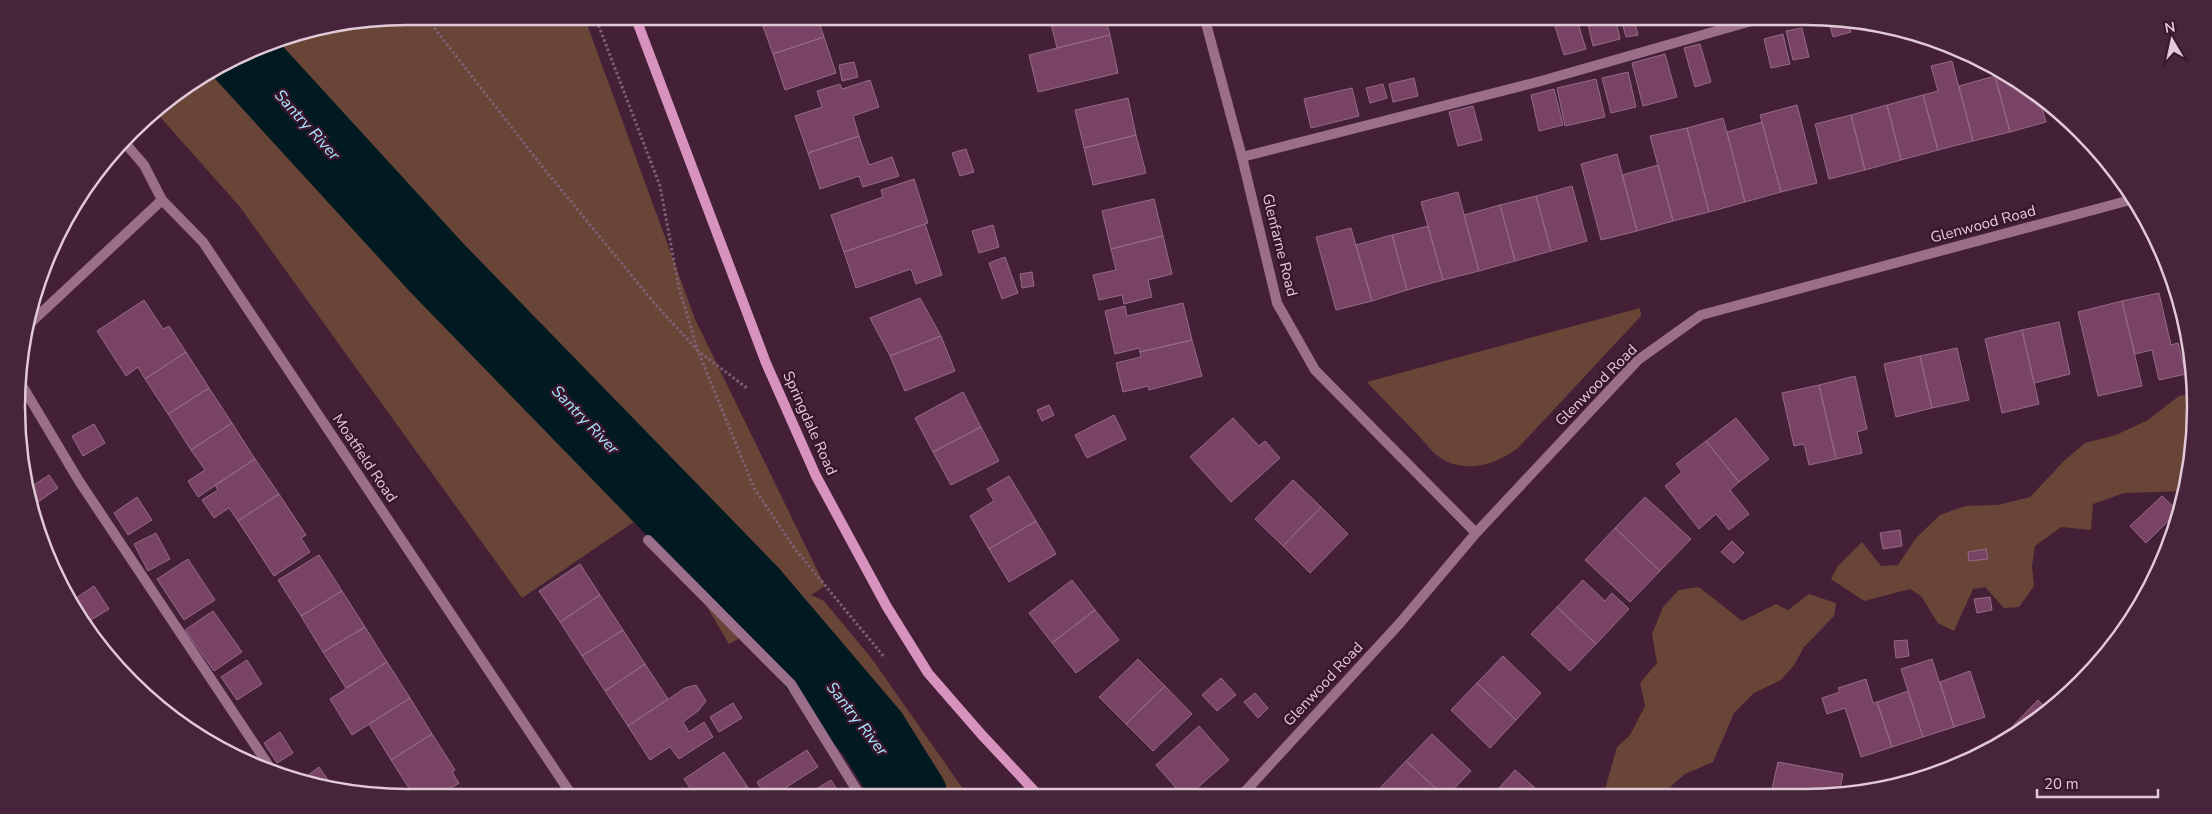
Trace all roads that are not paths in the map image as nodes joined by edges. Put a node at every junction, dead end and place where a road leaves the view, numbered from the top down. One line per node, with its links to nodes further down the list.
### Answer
1 (638, 25): 15 (street, Springdale Road)
2 (1206, 25): 5 (street, Glenfarne Road)
3 (1737, 25): 5 (street)
4 (128, 147): 6 (street, Moatfield Road)
5 (1242, 156): 10 (street, Glenfarne Road)
6 (162, 200): 8 (street); 13 (street, Moatfield Road)
7 (2127, 201): 10 (street, Glenwood Road)
8 (35, 318)
9 (26, 391): 12 (street)
10 (1476, 533): 16 (street, Glenwood Road)
11 (648, 540): 14 (street)
12 (265, 762)
13 (568, 789)
14 (856, 789)
15 (1033, 789)
16 (1247, 789)

